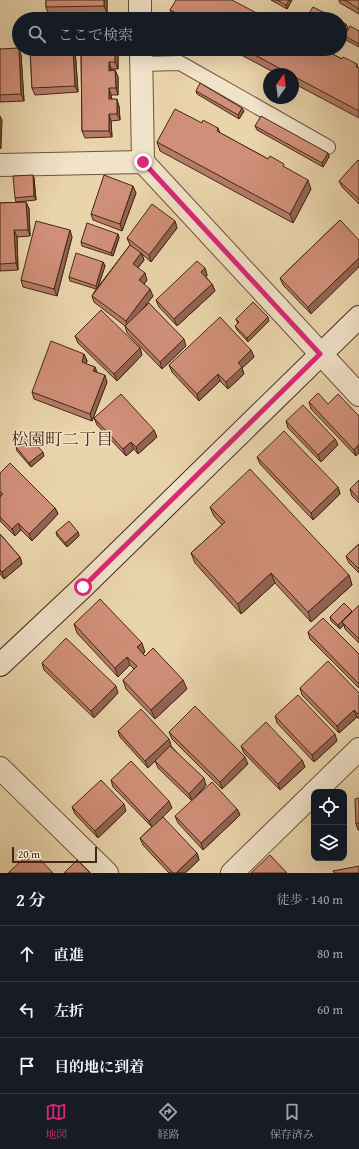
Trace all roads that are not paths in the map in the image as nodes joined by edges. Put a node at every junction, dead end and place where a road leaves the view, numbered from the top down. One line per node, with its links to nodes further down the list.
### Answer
1 (140, 0): 2 (street)
2 (140, 12)
3 (141, 57): 4 (lane); 5 (street)
4 (328, 147)
5 (143, 162): 6 (street); 8 (street)
6 (0, 165)
7 (359, 317): 8 (street)
8 (320, 354): 9 (street); 10 (street)
9 (359, 395)
10 (0, 665)
11 (359, 749): 13 (street)
12 (0, 768): 15 (street)
13 (319, 789)
14 (311, 797): 16 (street)
15 (107, 873)
16 (232, 873)

